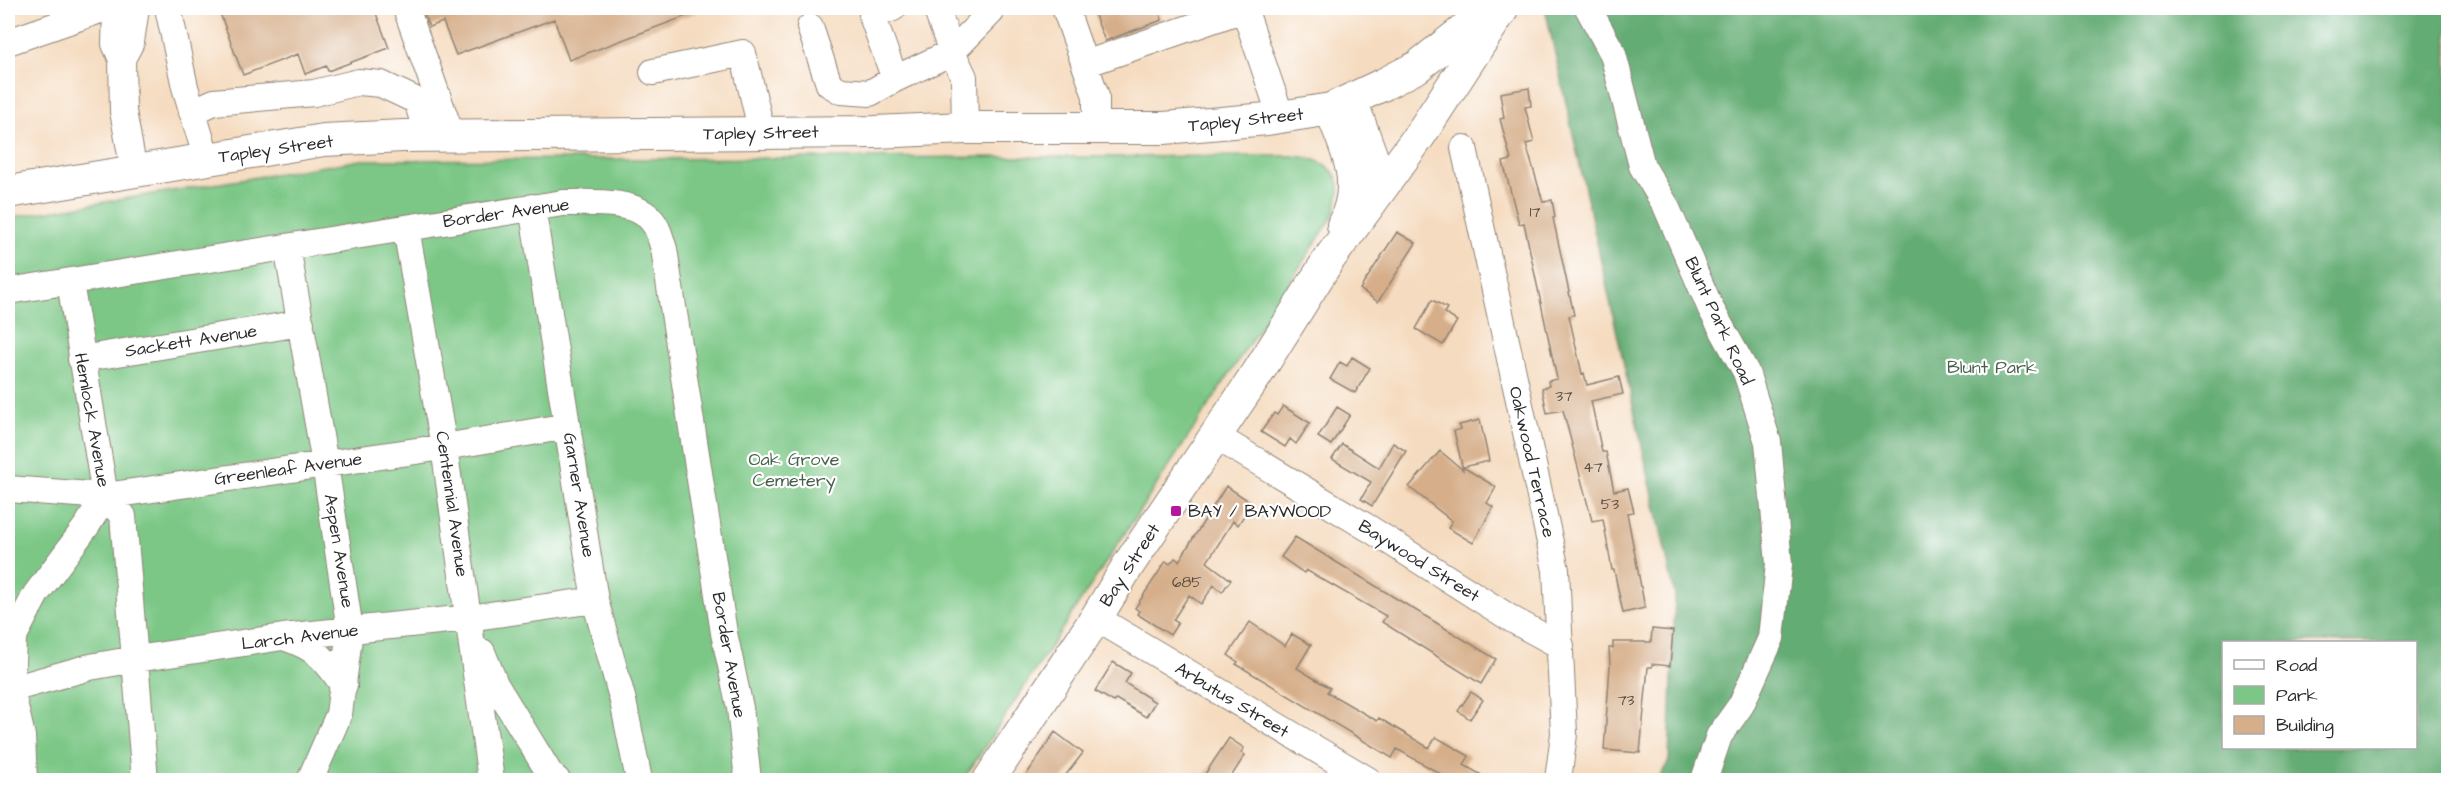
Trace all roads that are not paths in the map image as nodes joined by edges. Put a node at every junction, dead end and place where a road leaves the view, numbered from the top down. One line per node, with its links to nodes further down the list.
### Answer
1 (106, 8): 15 (street)
2 (116, 8): 17 (street)
3 (136, 8): 17 (street)
4 (168, 8): 22 (street)
5 (406, 8): 27 (street)
6 (893, 8): 20 (street)
7 (936, 8): 16 (street)
8 (990, 8): 16 (street)
9 (1065, 8): 18 (street)
10 (1244, 8): 18 (street); 23 (street)
11 (1485, 8): 21 (main road, Tapley Street)
12 (1504, 8): 32 (main road)
13 (1588, 8): 68 (street, Blunt Park Road)
14 (810, 27): 20 (street)
15 (8, 42)
16 (952, 52): 20 (street); 24 (street)
17 (122, 59): 30 (street)
18 (1085, 64): 25 (street)
19 (653, 72): 26 (street)
20 (895, 79)
21 (1341, 105): 23 (main road, Tapley Street); 32 (main road, Bay Street); 36 (main road, Bay Street)
22 (192, 112): 27 (street); 29 (street)
23 (1281, 117): 25 (main road, Tapley Street)
24 (965, 128): 25 (main road, Tapley Street); 26 (main road, Tapley Street)
25 (1096, 129)
26 (762, 133): 27 (main road, Tapley Street)
27 (440, 137): 29 (main road, Tapley Street)
28 (1464, 148): 52 (street, Oakwood Terrace)
29 (207, 159): 30 (main road, Tapley Street)
30 (134, 171): 31 (main road, Tapley Street)
31 (8, 192)
32 (1372, 201): 36 (main road, Bay Street)
33 (532, 207): 34 (street, Border Avenue); 41 (street, Garner Avenue); 64 (street, Border Avenue)
34 (406, 228): 35 (street, Border Avenue); 43 (street, Centennial Avenue)
35 (287, 247): 37 (street, Border Avenue); 39 (street, Aspen Avenue)
36 (1329, 259): 42 (main road, Bay Street)
37 (70, 282): 38 (street, Border Avenue); 40 (street, Hemlock Avenue)
38 (8, 291)
39 (301, 323): 40 (street, Sackett Avenue); 44 (street, Aspen Avenue)
40 (81, 359): 46 (street, Hemlock Avenue)
41 (568, 426): 43 (street, Greenleaf Avenue); 47 (street, Garner Avenue)
42 (1216, 437): 49 (main road, Bay Street); 52 (street, Baywood Street)
43 (444, 447): 44 (street, Greenleaf Avenue); 48 (street, Centennial Avenue)
44 (325, 464): 46 (street, Greenleaf Avenue); 50 (street, Aspen Avenue)
45 (8, 489): 46 (street, Greenleaf Avenue)
46 (105, 496): 53 (street, Hemlock Avenue); 56 (street)
47 (595, 600): 48 (street, Larch Avenue); 63 (street, Garner Avenue)
48 (468, 618): 50 (street, Larch Avenue); 61 (street, Centennial Avenue); 62 (street)
49 (1096, 618): 65 (main road, Bay Street); 66 (street, Arbutus Street)
50 (350, 630): 51 (street, Larch Avenue); 55 (street, Aspen Avenue)
51 (283, 637): 53 (street, Larch Avenue); 55 (street)
52 (1561, 646): 67 (street, Oakwood Terrace)
53 (136, 659): 54 (street, Larch Avenue); 59 (street, Hemlock Avenue)
54 (55, 678): 56 (street, Larch Avenue); 57 (street)
55 (344, 686): 60 (street, Aspen Avenue)
56 (9, 690): 57 (street)
57 (22, 736): 58 (street)
58 (24, 780)
59 (145, 780)
60 (310, 780)
61 (491, 780)
62 (557, 780)
63 (639, 780)
64 (748, 780)
65 (989, 780)
66 (1368, 780)
67 (1558, 780)
68 (1704, 780)

